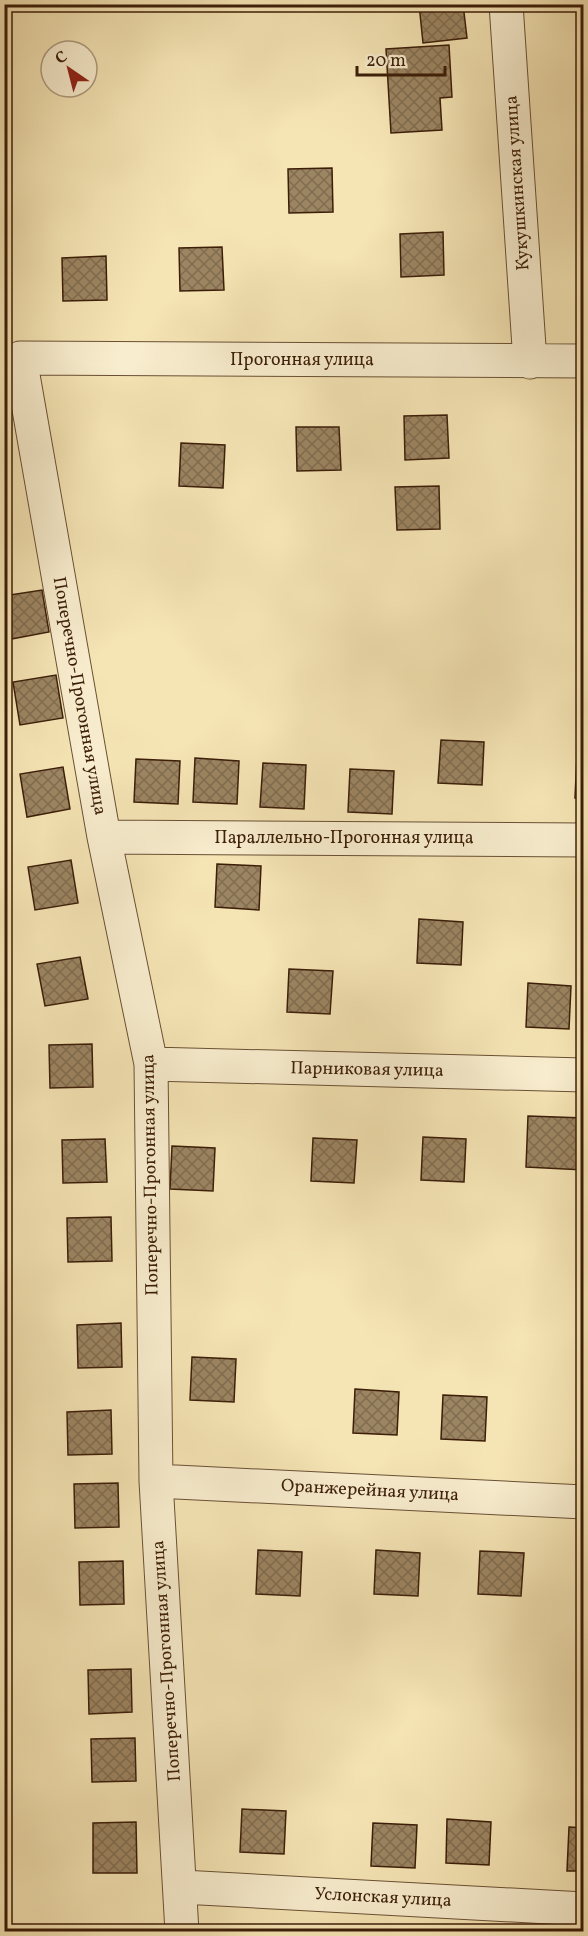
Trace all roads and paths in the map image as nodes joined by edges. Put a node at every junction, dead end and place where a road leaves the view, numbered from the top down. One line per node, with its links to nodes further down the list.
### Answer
1 (506, 4): 4 (street, Кукушкинская улица)
2 (20, 358): 4 (street, Прогонная улица); 5 (street, Поперечно-Прогонная улица)
3 (584, 361): 4 (street, Прогонная улица)
4 (530, 362)
5 (104, 837): 6 (street, Параллельно-Прогонная улица); 7 (street, Поперечно-Прогонная улица)
6 (584, 840)
7 (151, 1064): 8 (street, Парниковая улица); 9 (street, Поперечно-Прогонная улица)
8 (584, 1075)
9 (156, 1481): 10 (street, Оранжерейная улица); 11 (street, Поперечно-Прогонная улица)
10 (584, 1502)
11 (182, 1887): 12 (street, Услонская улица); 13 (street, Поперечно-Прогонная улица)
12 (584, 1909)
13 (182, 1932)

